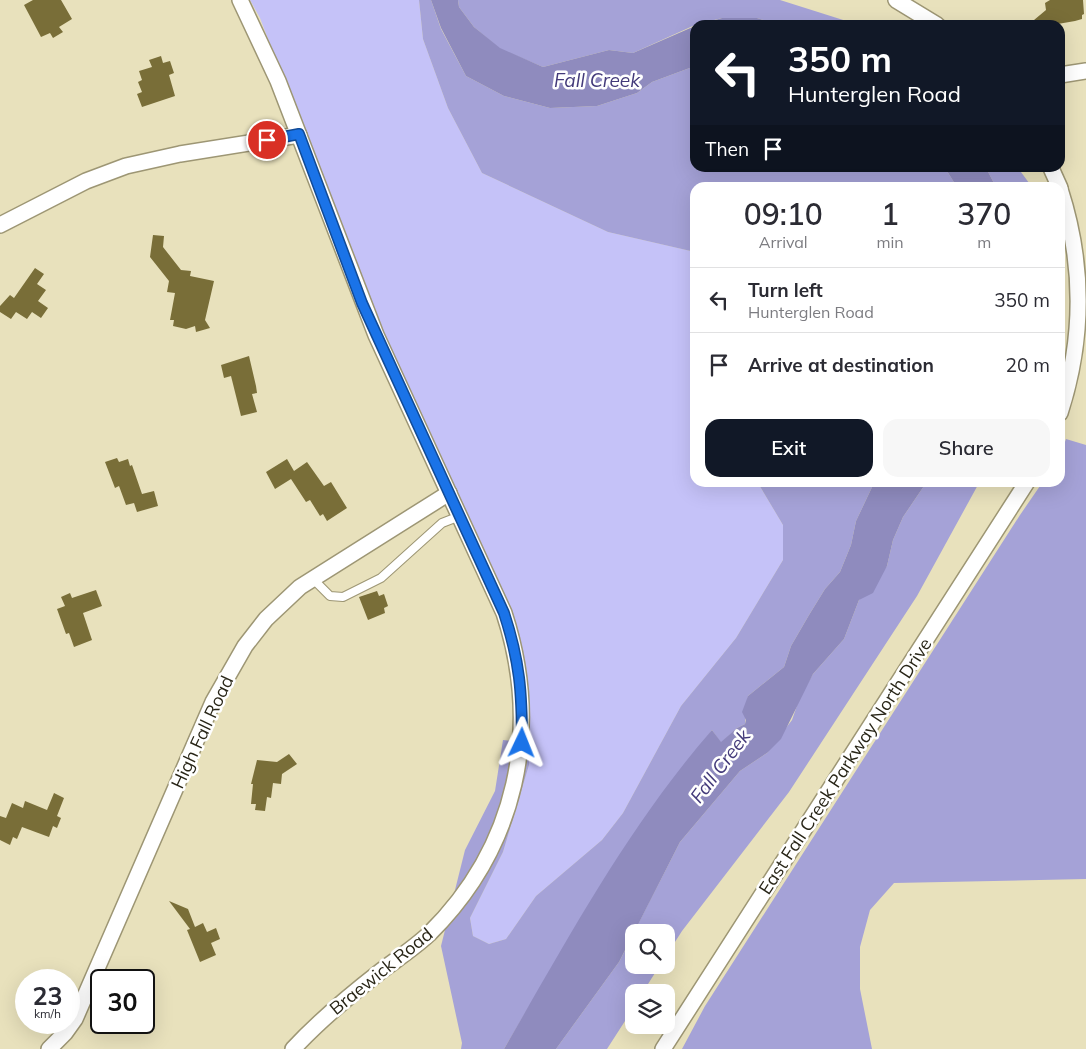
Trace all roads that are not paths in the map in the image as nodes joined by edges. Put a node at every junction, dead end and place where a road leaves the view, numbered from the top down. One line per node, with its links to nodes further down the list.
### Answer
1 (240, 0): 6 (street, Braewick Road)
2 (896, 0): 3 (street)
3 (929, 20)
4 (1086, 71): 5 (street)
5 (1065, 74)
6 (299, 134): 8 (street); 11 (street, Braewick Road)
7 (1065, 206): 9 (street)
8 (0, 225)
9 (1065, 393)
10 (1024, 487): 16 (street, East Fall Creek Parkway North Drive)
11 (449, 493): 12 (street, Braewick Road); 13 (street, High Fall Road)
12 (460, 516): 13 (lane); 15 (street, Braewick Road)
13 (312, 579): 14 (street, High Fall Road)
14 (49, 1049)
15 (293, 1049)
16 (663, 1049)

